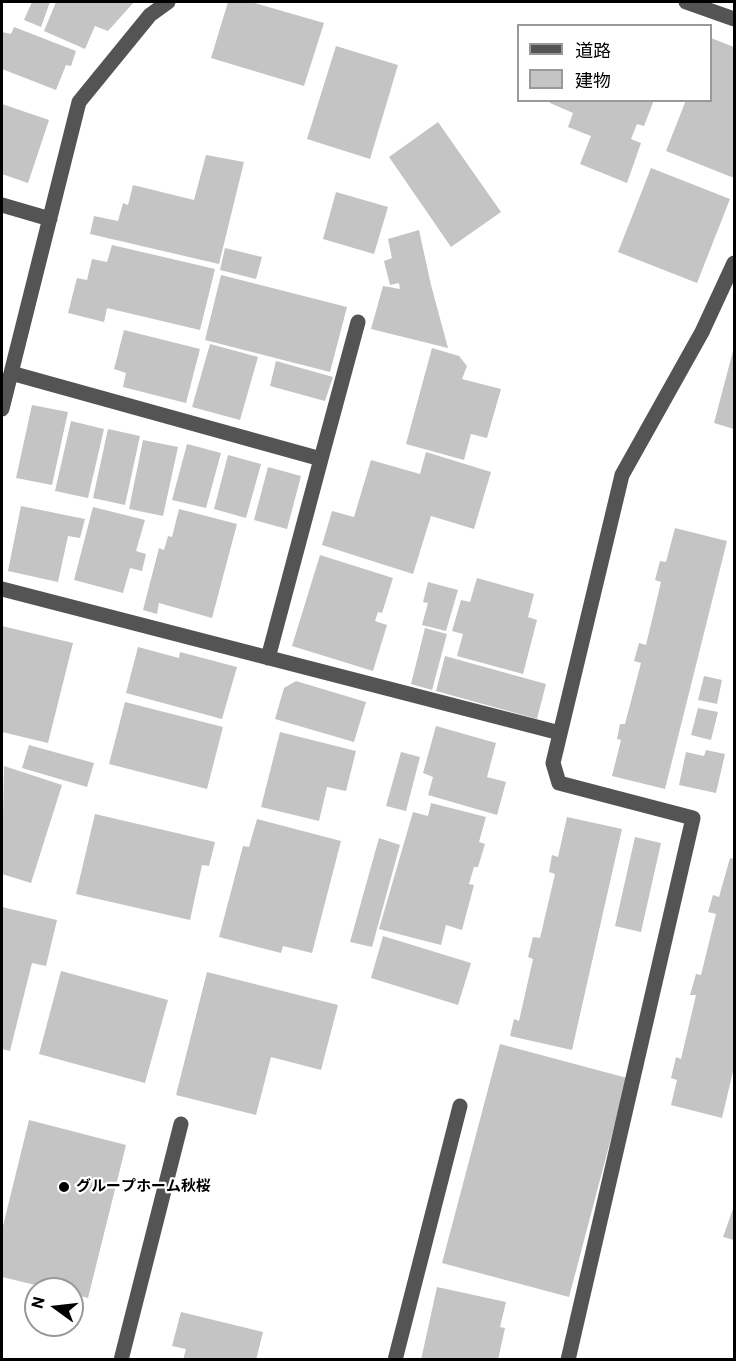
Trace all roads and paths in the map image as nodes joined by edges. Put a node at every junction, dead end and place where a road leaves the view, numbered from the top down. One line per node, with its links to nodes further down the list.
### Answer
1 (168, 2): 5 (street)
2 (686, 2): 3 (street)
3 (735, 19)
4 (2, 205): 5 (street)
5 (50, 219): 8 (street)
6 (735, 263): 13 (street)
7 (358, 322): 10 (street)
8 (11, 373): 9 (street); 10 (street)
9 (2, 409)
10 (321, 459): 12 (street)
11 (2, 589): 12 (street)
12 (268, 658): 13 (street)
13 (560, 733): 18 (street)
14 (460, 1106): 17 (street)
15 (181, 1124): 16 (street)
16 (121, 1359)
17 (395, 1359)
18 (568, 1359)

